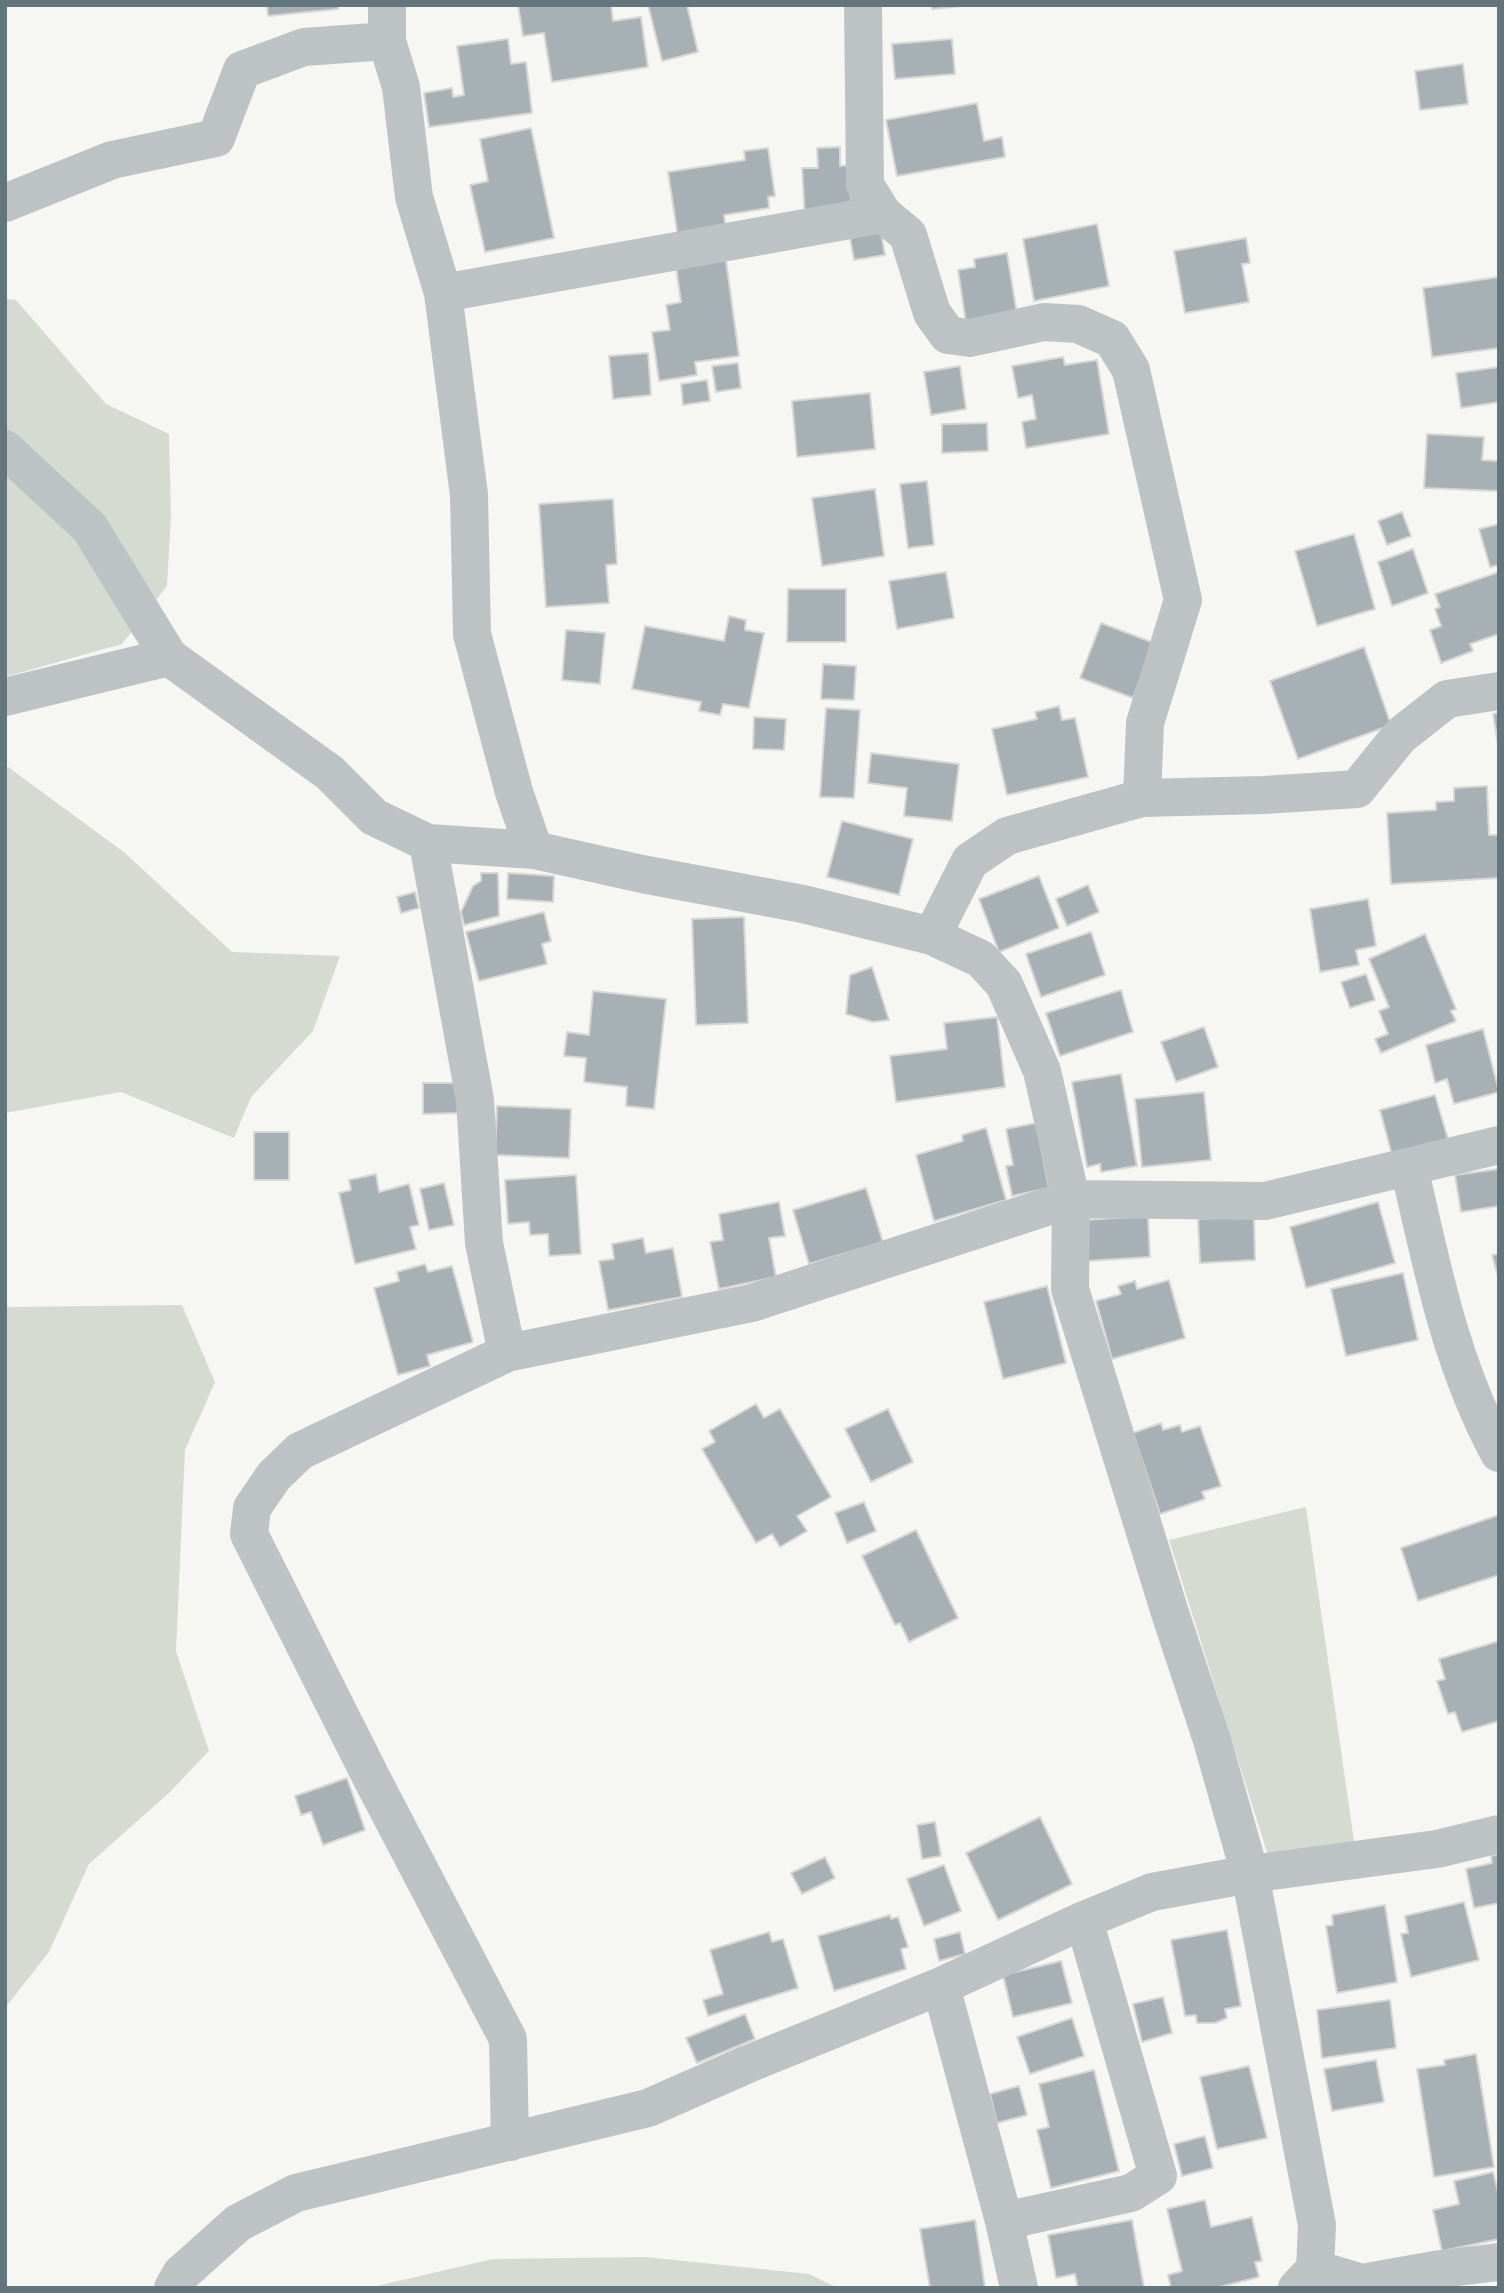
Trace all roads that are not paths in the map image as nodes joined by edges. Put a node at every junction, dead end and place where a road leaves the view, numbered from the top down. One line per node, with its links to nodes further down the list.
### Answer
1 (863, 5): 4 (street)
2 (387, 23): 3 (street); 5 (street)
3 (5, 203)
4 (883, 214): 5 (street); 10 (street)
5 (443, 293): 12 (street)
6 (5, 449): 7 (street)
7 (169, 657): 9 (street); 11 (street)
8 (1499, 691): 10 (street)
9 (5, 697)
10 (1142, 798): 13 (street)
11 (428, 843): 12 (street); 17 (street)
12 (534, 850): 13 (street)
13 (932, 936): 16 (street)
14 (1499, 1145): 15 (street)
15 (1409, 1167): 16 (street); 18 (street)
16 (1071, 1199): 17 (street); 20 (street)
17 (507, 1353): 23 (street)
18 (1499, 1453)
19 (1499, 1834): 20 (street)
20 (1250, 1874): 21 (street); 26 (street)
21 (1084, 1920): 22 (street); 24 (street)
22 (941, 1986): 23 (street); 24 (street)
23 (510, 2142): 27 (street)
24 (1004, 2221): 28 (street)
25 (1499, 2262): 26 (street)
26 (1306, 2278)
27 (173, 2288)
28 (1019, 2288)

